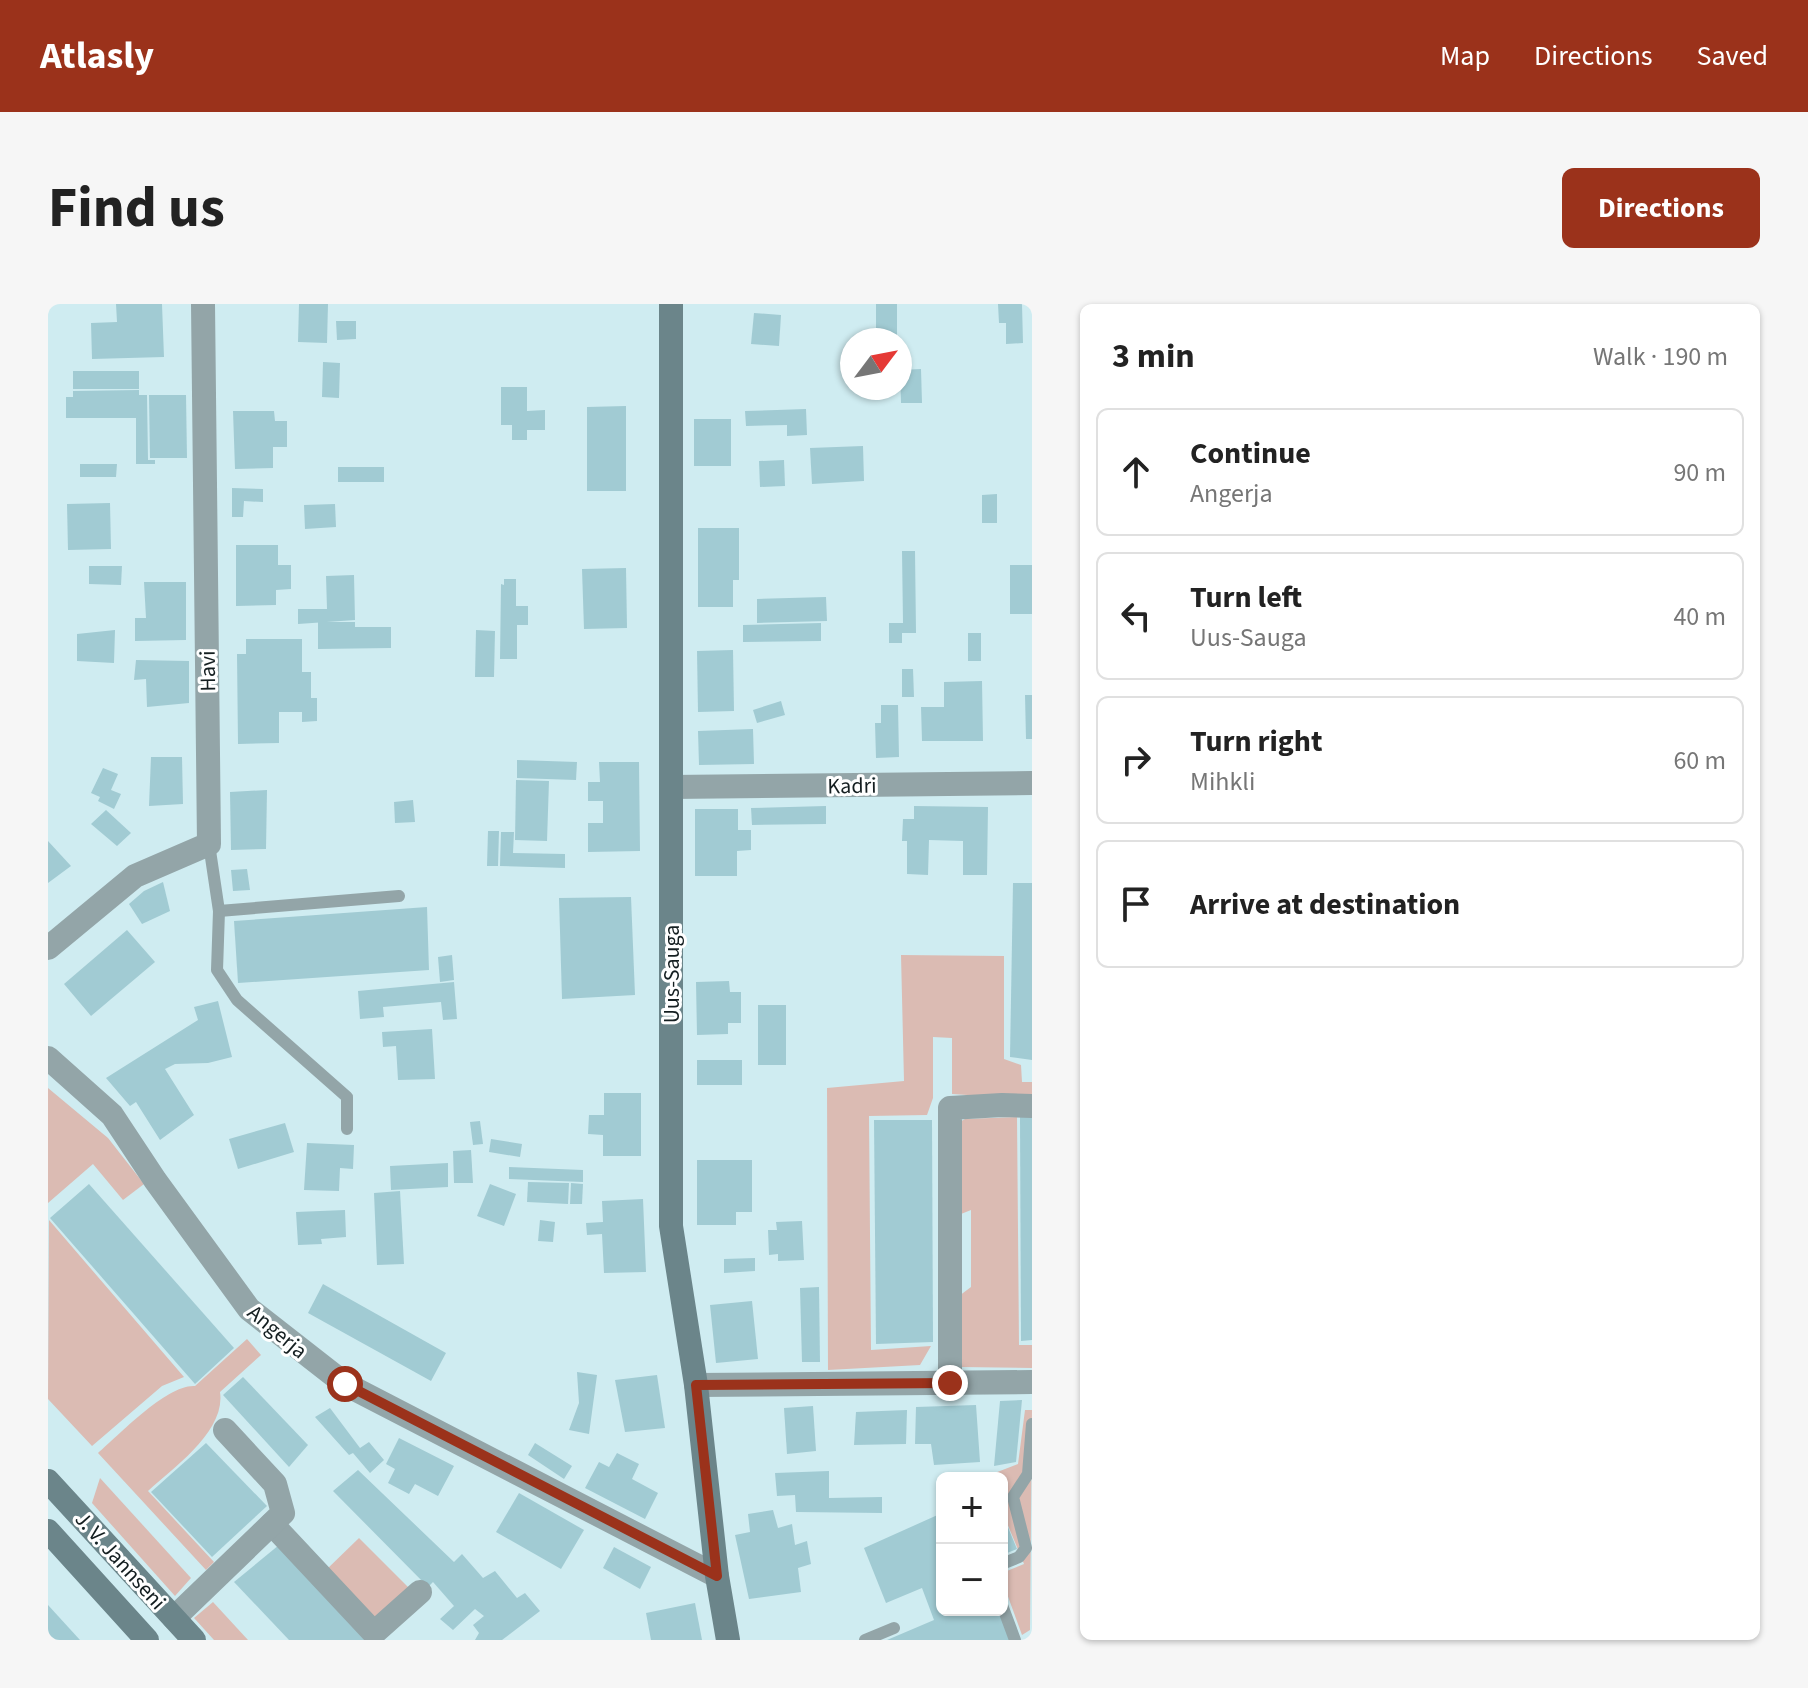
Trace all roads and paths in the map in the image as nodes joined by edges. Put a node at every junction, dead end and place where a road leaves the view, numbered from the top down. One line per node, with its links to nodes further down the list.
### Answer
1 (203, 304): 5 (street, Havi)
2 (671, 304): 4 (street, Uus-Sauga)
3 (1032, 783): 4 (street, Kadri)
4 (671, 787): 14 (street, Uus-Sauga)
5 (209, 844): 7 (lane); 8 (street)
6 (399, 896): 7 (lane)
7 (219, 911): 11 (lane)
8 (48, 948)
9 (48, 1058): 21 (street, Angerja)
10 (1032, 1106): 13 (street)
11 (347, 1129)
12 (1032, 1382): 13 (street)
13 (950, 1383): 14 (street)
14 (696, 1385): 21 (street, Uus-Sauga)
15 (1032, 1424): 20 (lane)
16 (225, 1430): 18 (street)
17 (48, 1481): 24 (street, J. V. Jannseni)
18 (272, 1524): 22 (street); 24 (street)
19 (48, 1531): 26 (street, J. V. Jannseni)
20 (1008, 1562)
21 (717, 1576): 28 (street, Uus-Sauga)
22 (420, 1592)
23 (1006, 1616): 30 (lane)
24 (174, 1618): 27 (street, J. V. Jannseni)
25 (894, 1628): 29 (lane)
26 (147, 1640)
27 (194, 1640)
28 (728, 1640)
29 (865, 1640)
30 (1015, 1640)

